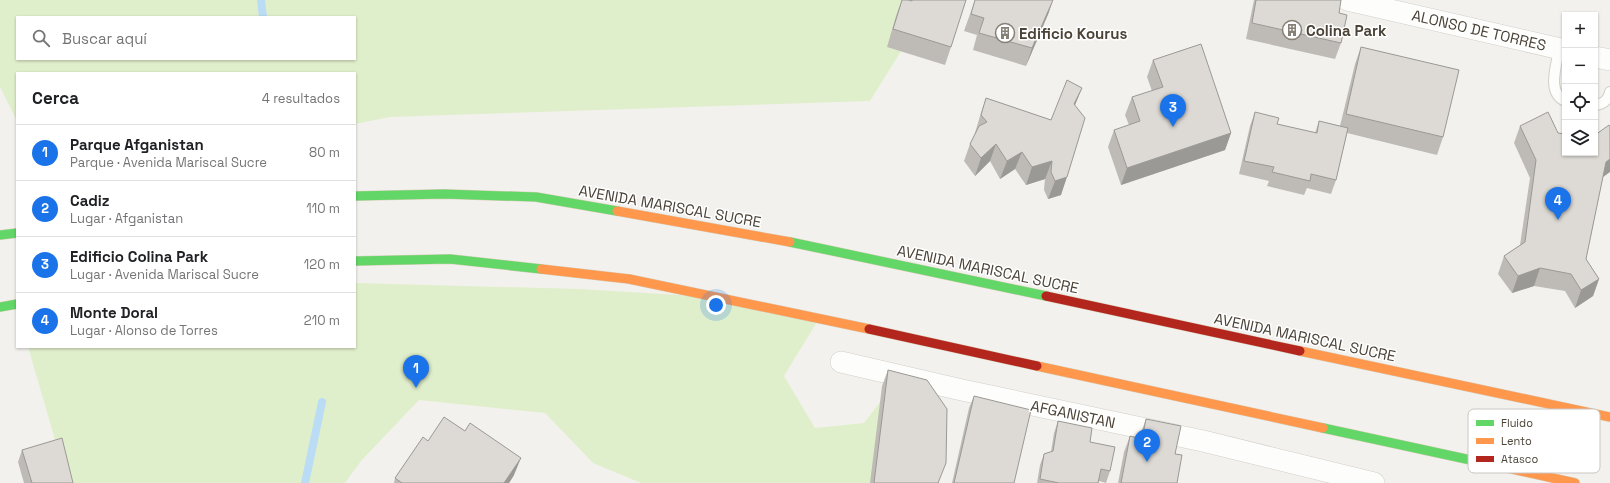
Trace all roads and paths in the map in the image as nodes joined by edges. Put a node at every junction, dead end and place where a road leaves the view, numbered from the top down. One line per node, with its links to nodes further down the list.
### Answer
1 (1346, 0): 2 (street, ALONSO DE TORRES)
2 (1562, 50): 6 (lane)
3 (1598, 58): 4 (street)
4 (1610, 60)
5 (1610, 92): 7 (lane)
6 (1562, 99)
7 (1598, 104)
8 (356, 196): 15 (main road, AVENIDA MARISCAL SUCRE)
9 (16, 233): 10 (main road)
10 (0, 235)
11 (356, 261): 18 (main road)
12 (16, 304): 13 (main road)
13 (0, 307)
14 (841, 362): 20 (street, AFGANISTAN)
15 (1573, 409)
16 (1600, 415): 17 (main road, AVENIDA MARISCAL SUCRE)
17 (1610, 417)
18 (1468, 460)
19 (1529, 473): 21 (main road)
20 (1374, 483)
21 (1575, 483)

